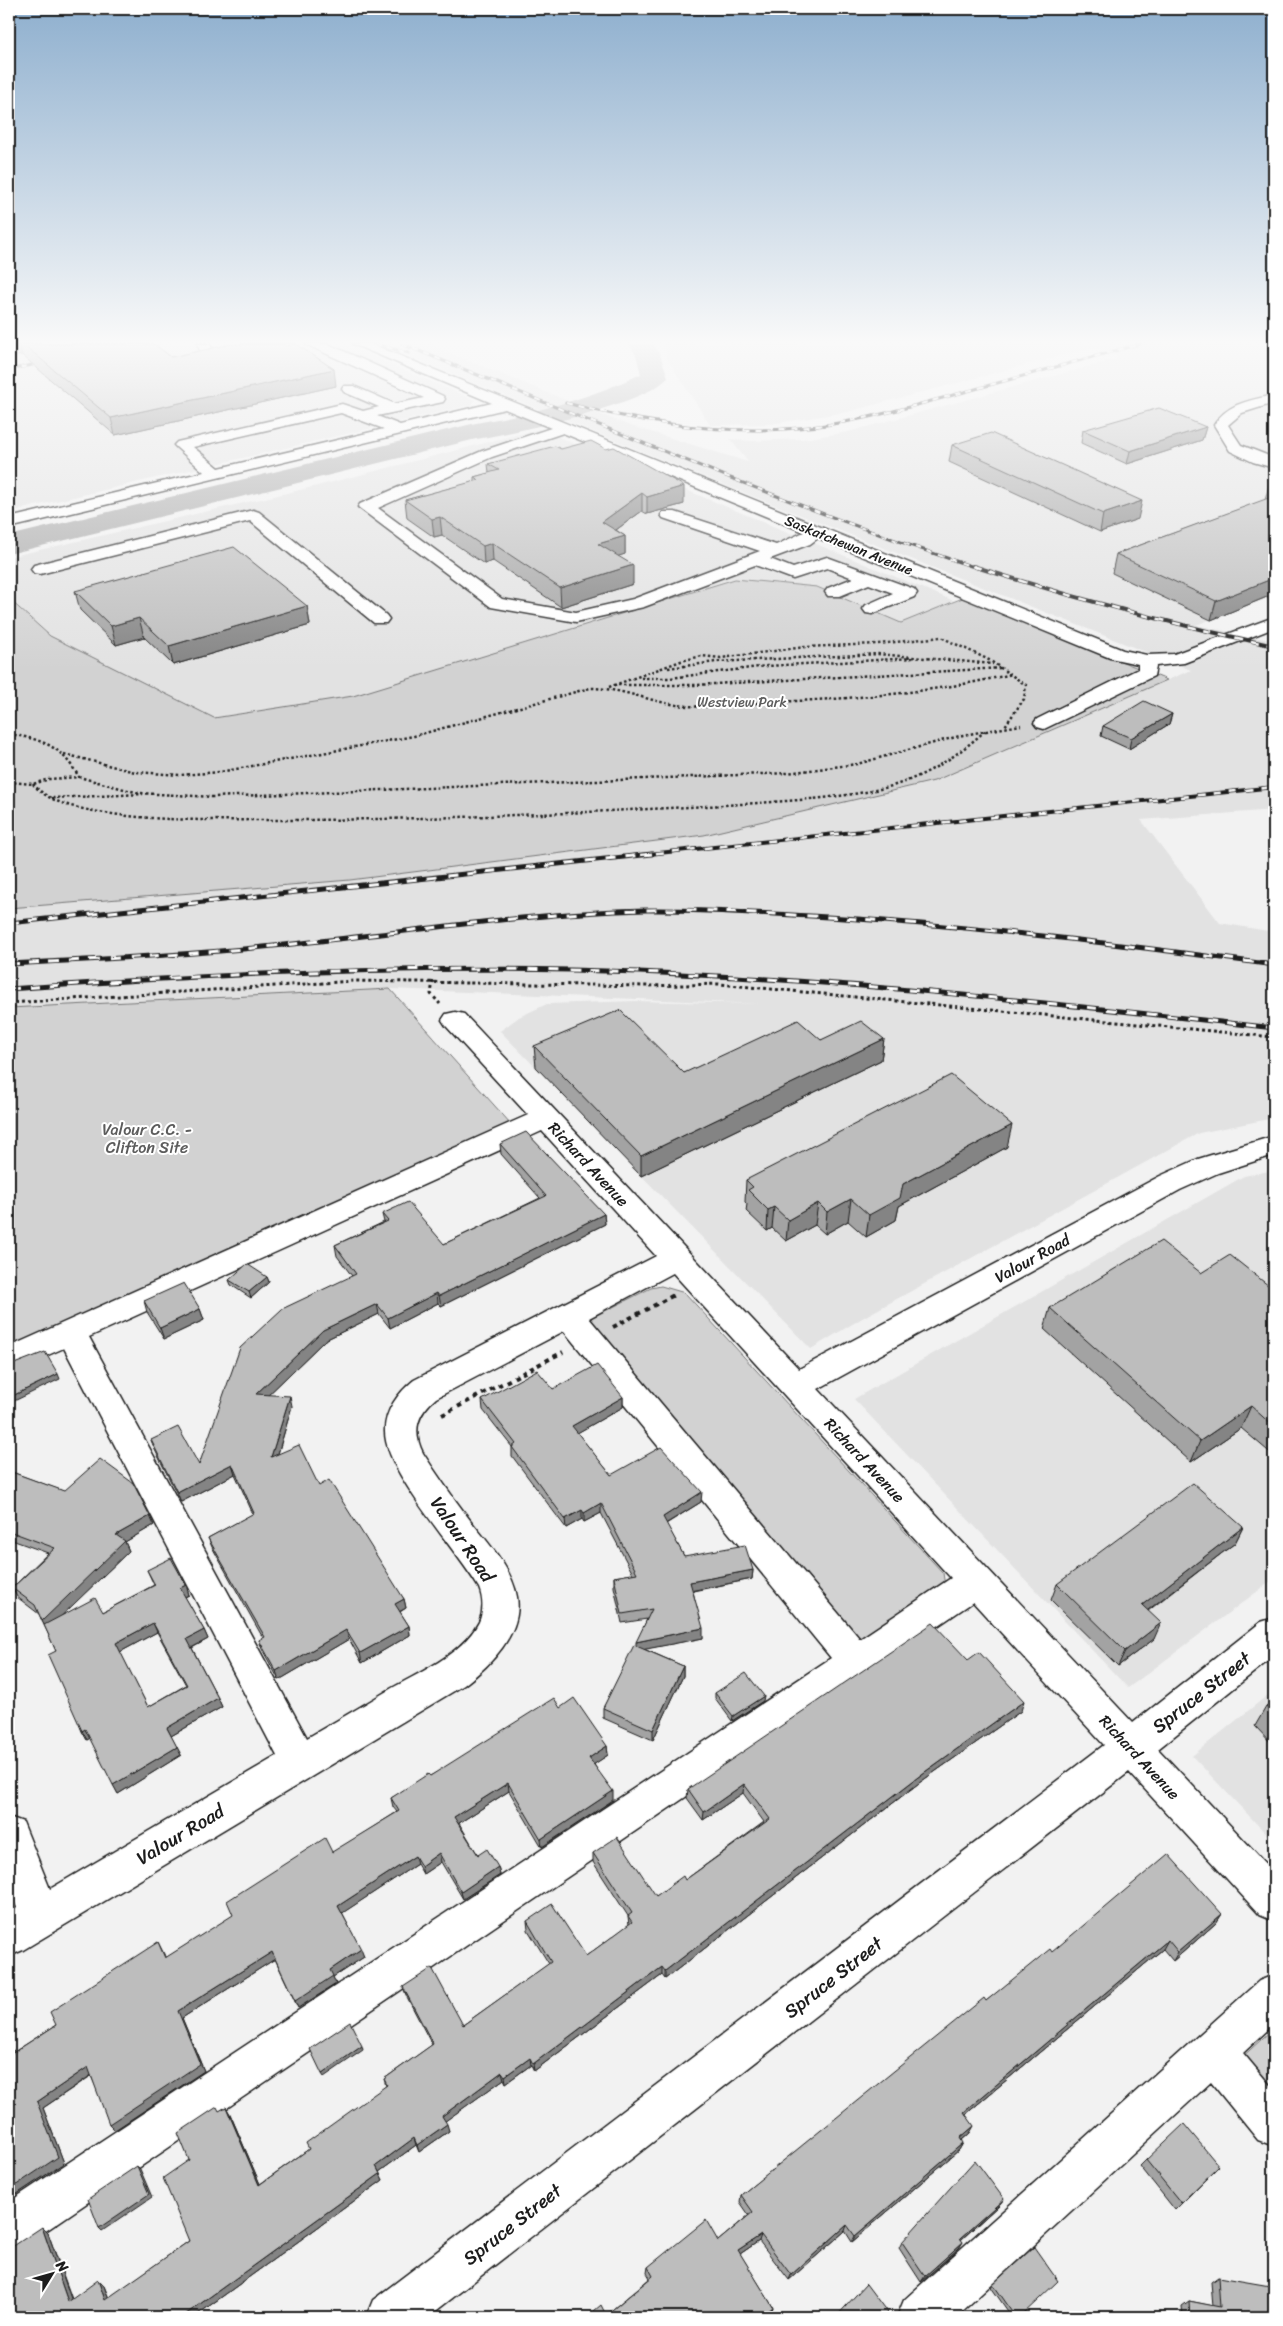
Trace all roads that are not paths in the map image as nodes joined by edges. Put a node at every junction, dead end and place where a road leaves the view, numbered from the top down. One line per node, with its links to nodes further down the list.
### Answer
1 (191, 453): 7 (street)
2 (306, 453): 7 (street)
3 (491, 453): 12 (street)
4 (624, 453): 10 (street, Saskatchewan Avenue)
5 (1244, 453): 6 (street)
6 (1274, 463)
7 (216, 474): 9 (street)
8 (669, 515): 11 (street)
9 (9, 523)
10 (816, 531): 11 (street); 19 (street, Saskatchewan Avenue)
11 (776, 551): 12 (street)
12 (755, 560): 14 (street)
13 (40, 569): 17 (street)
14 (869, 578): 15 (street); 16 (street)
15 (834, 592)
16 (872, 609)
17 (380, 619)
18 (1274, 622): 19 (street, Saskatchewan Avenue)
19 (1147, 661): 20 (street)
20 (1044, 723)
21 (455, 1020): 22 (street, Richard Avenue)
22 (546, 1118): 24 (street, Richard Avenue); 26 (street)
23 (1274, 1145): 28 (street, Valour Road)
24 (688, 1270): 25 (street, Valour Road); 28 (street, Richard Avenue)
25 (578, 1327): 31 (street); 33 (street, Valour Road)
26 (71, 1332): 27 (street); 33 (street)
27 (9, 1360)
28 (796, 1386): 29 (street, Richard Avenue)
29 (976, 1581): 31 (street); 32 (street, Richard Avenue)
30 (1274, 1634): 32 (street, Spruce Street)
31 (857, 1662): 41 (street)
32 (1132, 1747): 35 (street, Richard Avenue); 42 (street, Spruce Street)
33 (300, 1762): 36 (street, Valour Road)
34 (9, 1836): 36 (street)
35 (1274, 1901)
36 (42, 1917): 37 (street, Valour Road)
37 (9, 1936)
38 (1274, 1996): 39 (street)
39 (1213, 2051): 40 (street); 43 (street)
40 (1274, 2124)
41 (9, 2229)
42 (390, 2317)
43 (921, 2317)

